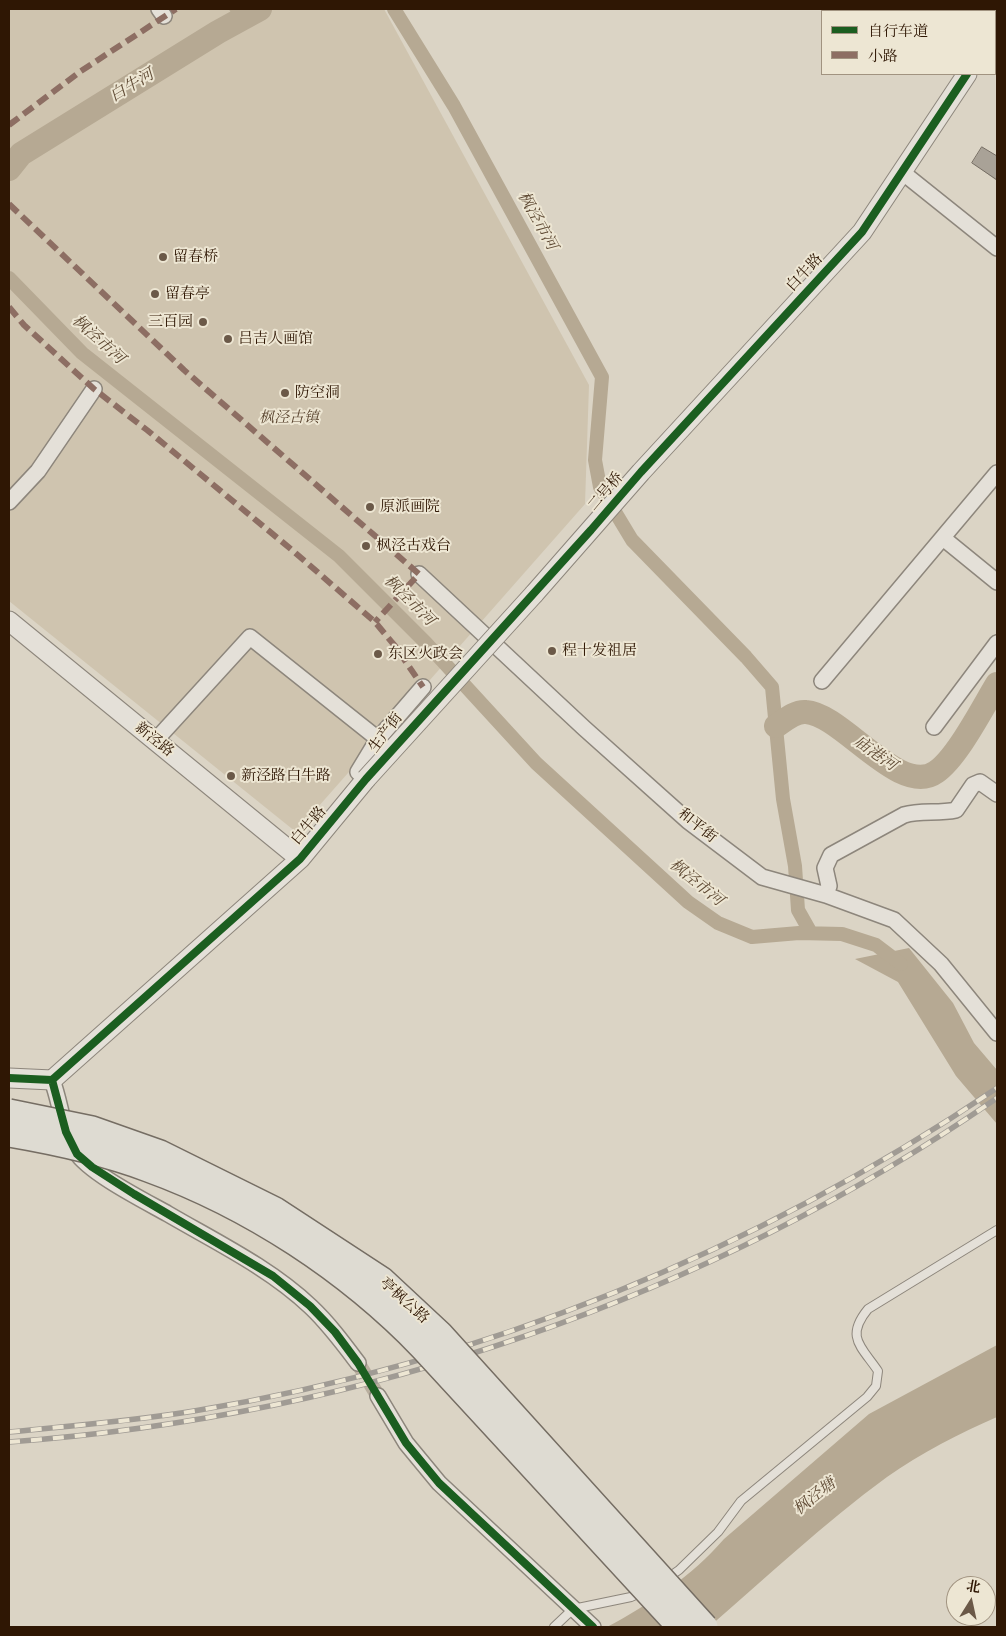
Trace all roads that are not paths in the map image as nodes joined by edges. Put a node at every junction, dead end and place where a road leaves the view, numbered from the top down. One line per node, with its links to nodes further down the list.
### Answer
1 (966, 75): 2 (street, 白牛路)
2 (902, 172): 3 (street); 5 (street, 白牛路)
3 (997, 248)
4 (94, 389): 7 (street)
5 (641, 472): 8 (street, 二号桥)
6 (997, 473): 9 (street)
7 (9, 502)
8 (592, 530): 19 (street, 白牛路, bridge)
9 (943, 538): 11 (street); 14 (street)
10 (419, 574): 22 (street, 和平街)
11 (997, 582)
12 (9, 621): 18 (street, 新泾路)
13 (997, 642): 16 (street)
14 (822, 681)
15 (423, 687): 17 (street, 生产街)
16 (934, 727)
17 (378, 739): 18 (street); 19 (street, 生产街)
18 (155, 741): 21 (street, 新泾路)
19 (366, 779): 21 (street, 白牛路)
20 (997, 794): 22 (street)
21 (300, 859): 25 (street, 白牛路)
22 (820, 893): 23 (street, 和平街)
23 (997, 1033)
24 (9, 1078): 25 (street)
25 (52, 1080): 29 (street)
26 (9, 1112): 35 (highway, 亭枫公路, bridge)
27 (9, 1134): 34 (highway, 亭枫公路, bridge)
28 (997, 1230): 31 (lane)
29 (358, 1362)
30 (378, 1396): 31 (street)
31 (573, 1609): 32 (street); 33 (lane)
32 (590, 1624)
33 (554, 1627)
34 (680, 1627)
35 (705, 1627)

